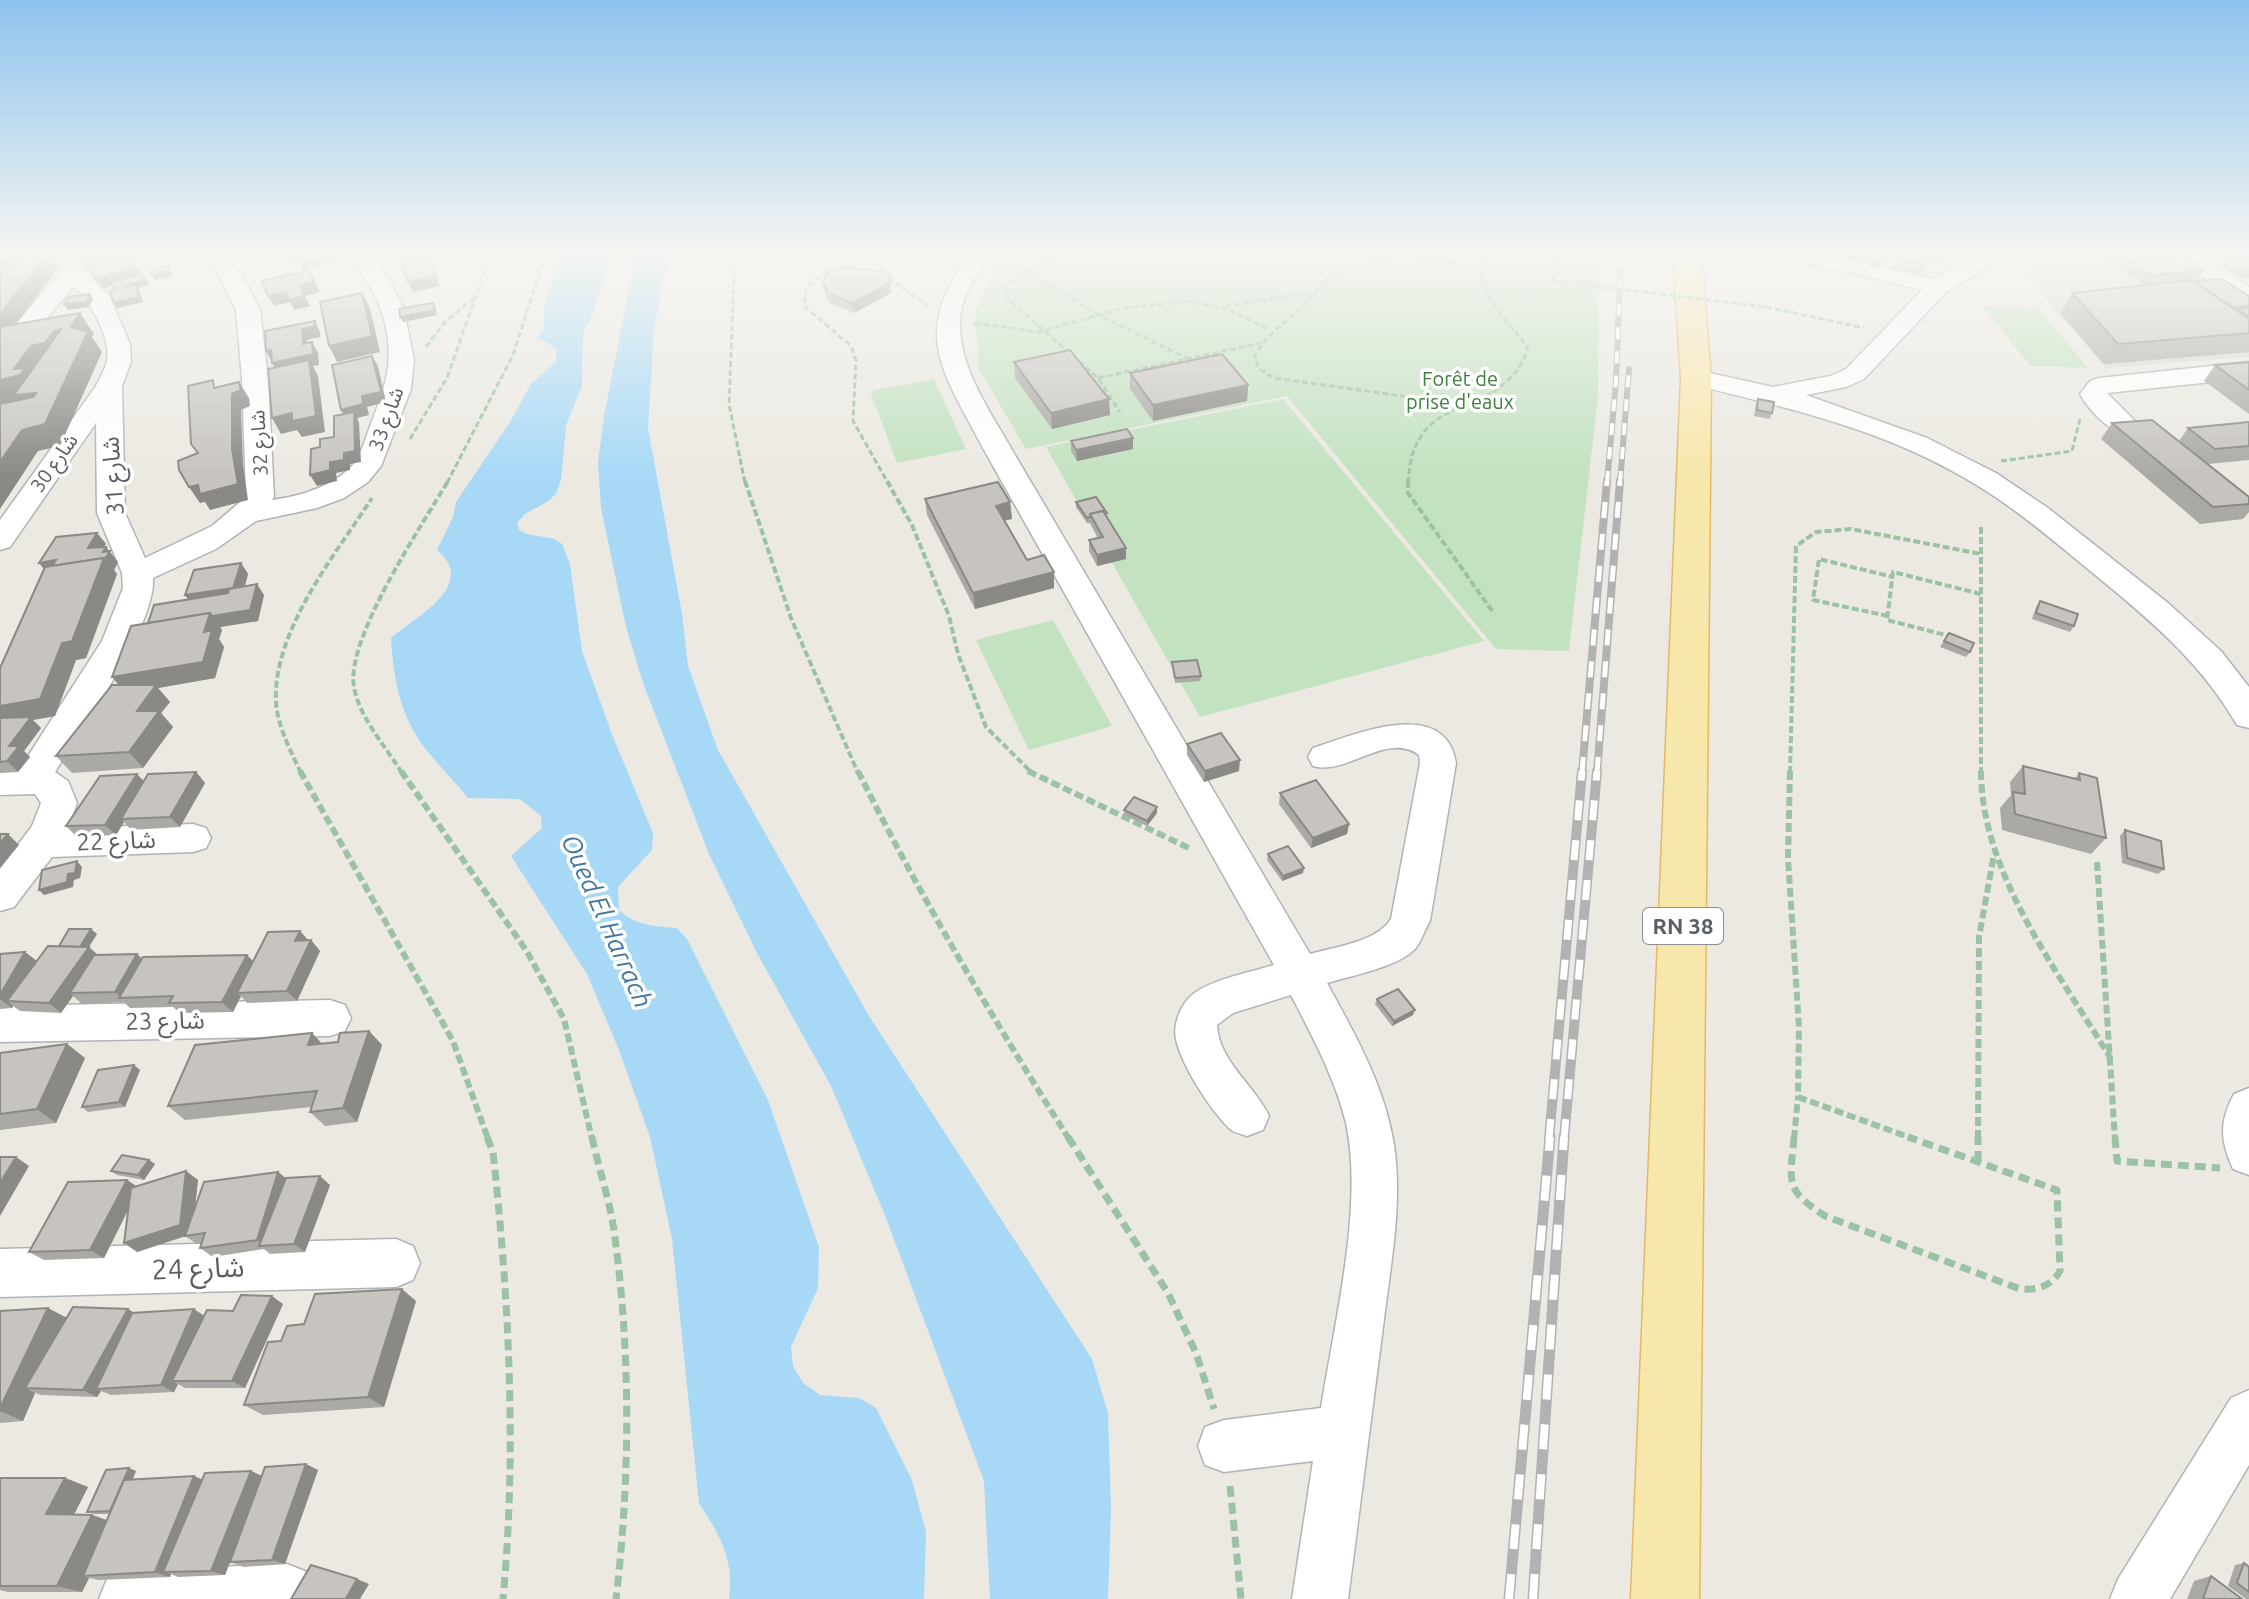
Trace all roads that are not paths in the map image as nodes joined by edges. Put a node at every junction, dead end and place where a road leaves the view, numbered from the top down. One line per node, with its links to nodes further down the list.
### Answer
1 (22, 328): 8 (street)
2 (111, 328): 11 (street, شارع 31)
3 (249, 328): 14 (street, شارع 32)
4 (396, 328): 14 (street, شارع 33)
5 (948, 328): 23 (street)
6 (1692, 328): 10 (main road, RN 38)
7 (1896, 328): 12 (street)
8 (0, 359)
9 (2249, 370): 13 (street)
10 (1696, 378): 12 (street); 37 (main road, RN 38)
11 (109, 386): 15 (street, شارع 30); 16 (street, شارع 31)
12 (1776, 393): 17 (street)
13 (2130, 429)
14 (250, 513): 16 (street)
15 (0, 541)
16 (137, 573): 19 (street)
17 (2249, 716)
18 (1325, 757): 23 (street)
19 (15, 781): 21 (street)
20 (193, 838): 21 (street, شارع 22)
21 (39, 843): 22 (street)
22 (0, 896)
23 (1301, 975): 27 (street); 32 (street)
24 (330, 1018): 25 (street, شارع 23)
25 (0, 1024)
26 (2249, 1108): 28 (street)
27 (1247, 1116)
28 (2242, 1162)
29 (396, 1263): 30 (street, شارع 24)
30 (0, 1273)
31 (2249, 1416): 38 (street)
32 (1344, 1431): 33 (street); 36 (street)
33 (1224, 1446)
34 (287, 1592): 35 (street)
35 (127, 1599)
36 (1320, 1599)
37 (1665, 1599)
38 (2138, 1599)

